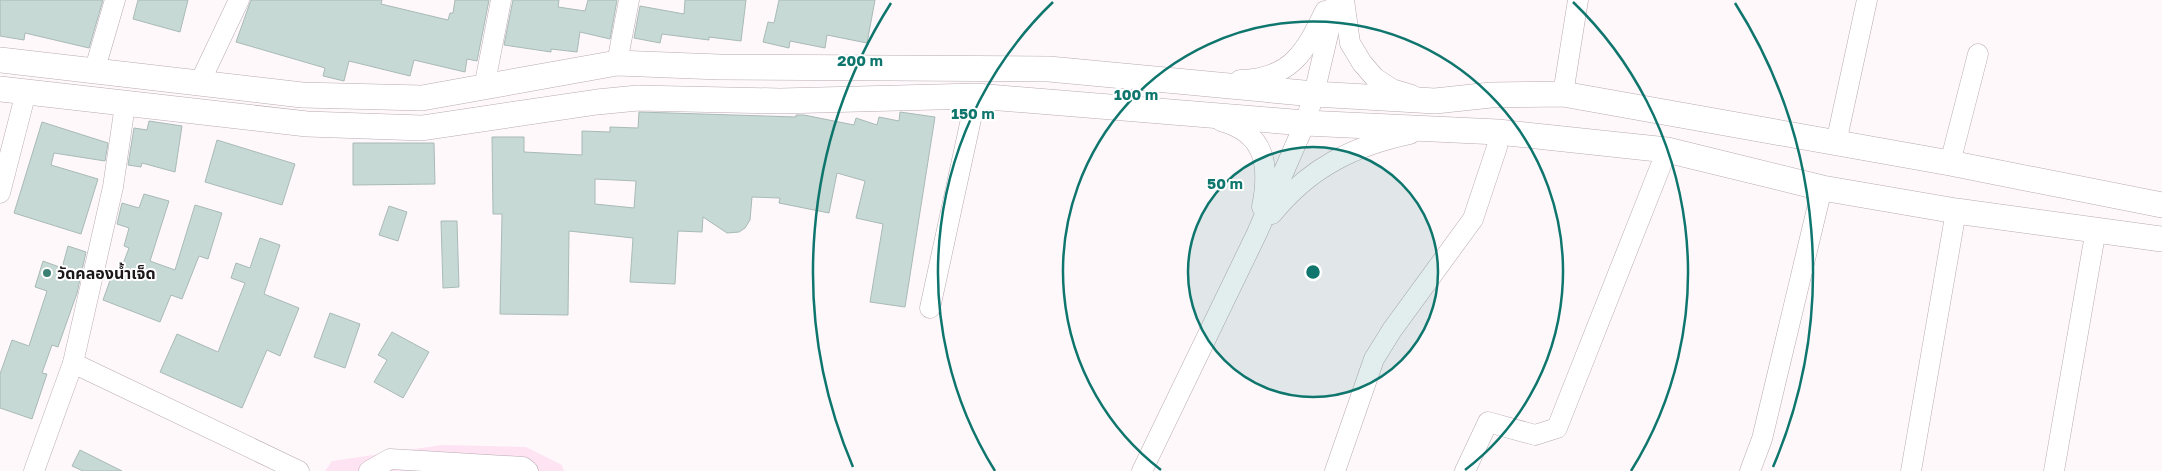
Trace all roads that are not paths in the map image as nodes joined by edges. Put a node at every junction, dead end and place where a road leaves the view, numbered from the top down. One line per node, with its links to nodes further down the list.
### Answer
1 (114, 0): 13 (street)
2 (239, 0): 14 (street)
3 (501, 0): 16 (street)
4 (629, 0): 12 (street)
5 (1330, 0): 15 (street)
6 (1336, 0): 19 (street)
7 (1344, 0): 22 (street)
8 (1578, 0): 20 (street)
9 (1867, 0): 28 (street)
10 (1978, 54): 30 (street)
11 (0, 60): 13 (main road)
12 (617, 64): 15 (main road); 16 (main road)
13 (94, 72): 14 (main road)
14 (200, 82): 16 (main road)
15 (1180, 82): 19 (main road)
16 (484, 88)
17 (0, 89): 18 (main road)
18 (26, 92): 23 (main road); 32 (street)
19 (1314, 94): 22 (main road); 25 (street)
20 (1563, 94): 22 (main road); 28 (main road)
21 (976, 96): 23 (main road); 24 (main road); 38 (street)
22 (1436, 101)
23 (125, 105): 39 (street)
24 (1198, 114): 25 (main road); 36 (street)
25 (1305, 123): 26 (main road); 36 (street)
26 (1434, 129): 27 (main road); 36 (street)
27 (1498, 132): 29 (main road); 45 (street)
28 (1836, 143): 30 (main road)
29 (1668, 150): 31 (main road); 46 (street)
30 (1950, 163): 33 (main road)
31 (1822, 188): 34 (main road); 47 (street)
32 (0, 193)
33 (2162, 205)
34 (1956, 211): 35 (main road); 48 (street)
35 (2096, 229): 37 (main road); 49 (street)
36 (1257, 233): 44 (street)
37 (2162, 239)
38 (930, 308)
39 (73, 363): 40 (street); 41 (street)
40 (34, 471)
41 (299, 471)
42 (369, 471): 43 (street)
43 (528, 471)
44 (1142, 471)
45 (1335, 471)
46 (1465, 471)
47 (1750, 471)
48 (1911, 471)
49 (2054, 471)

